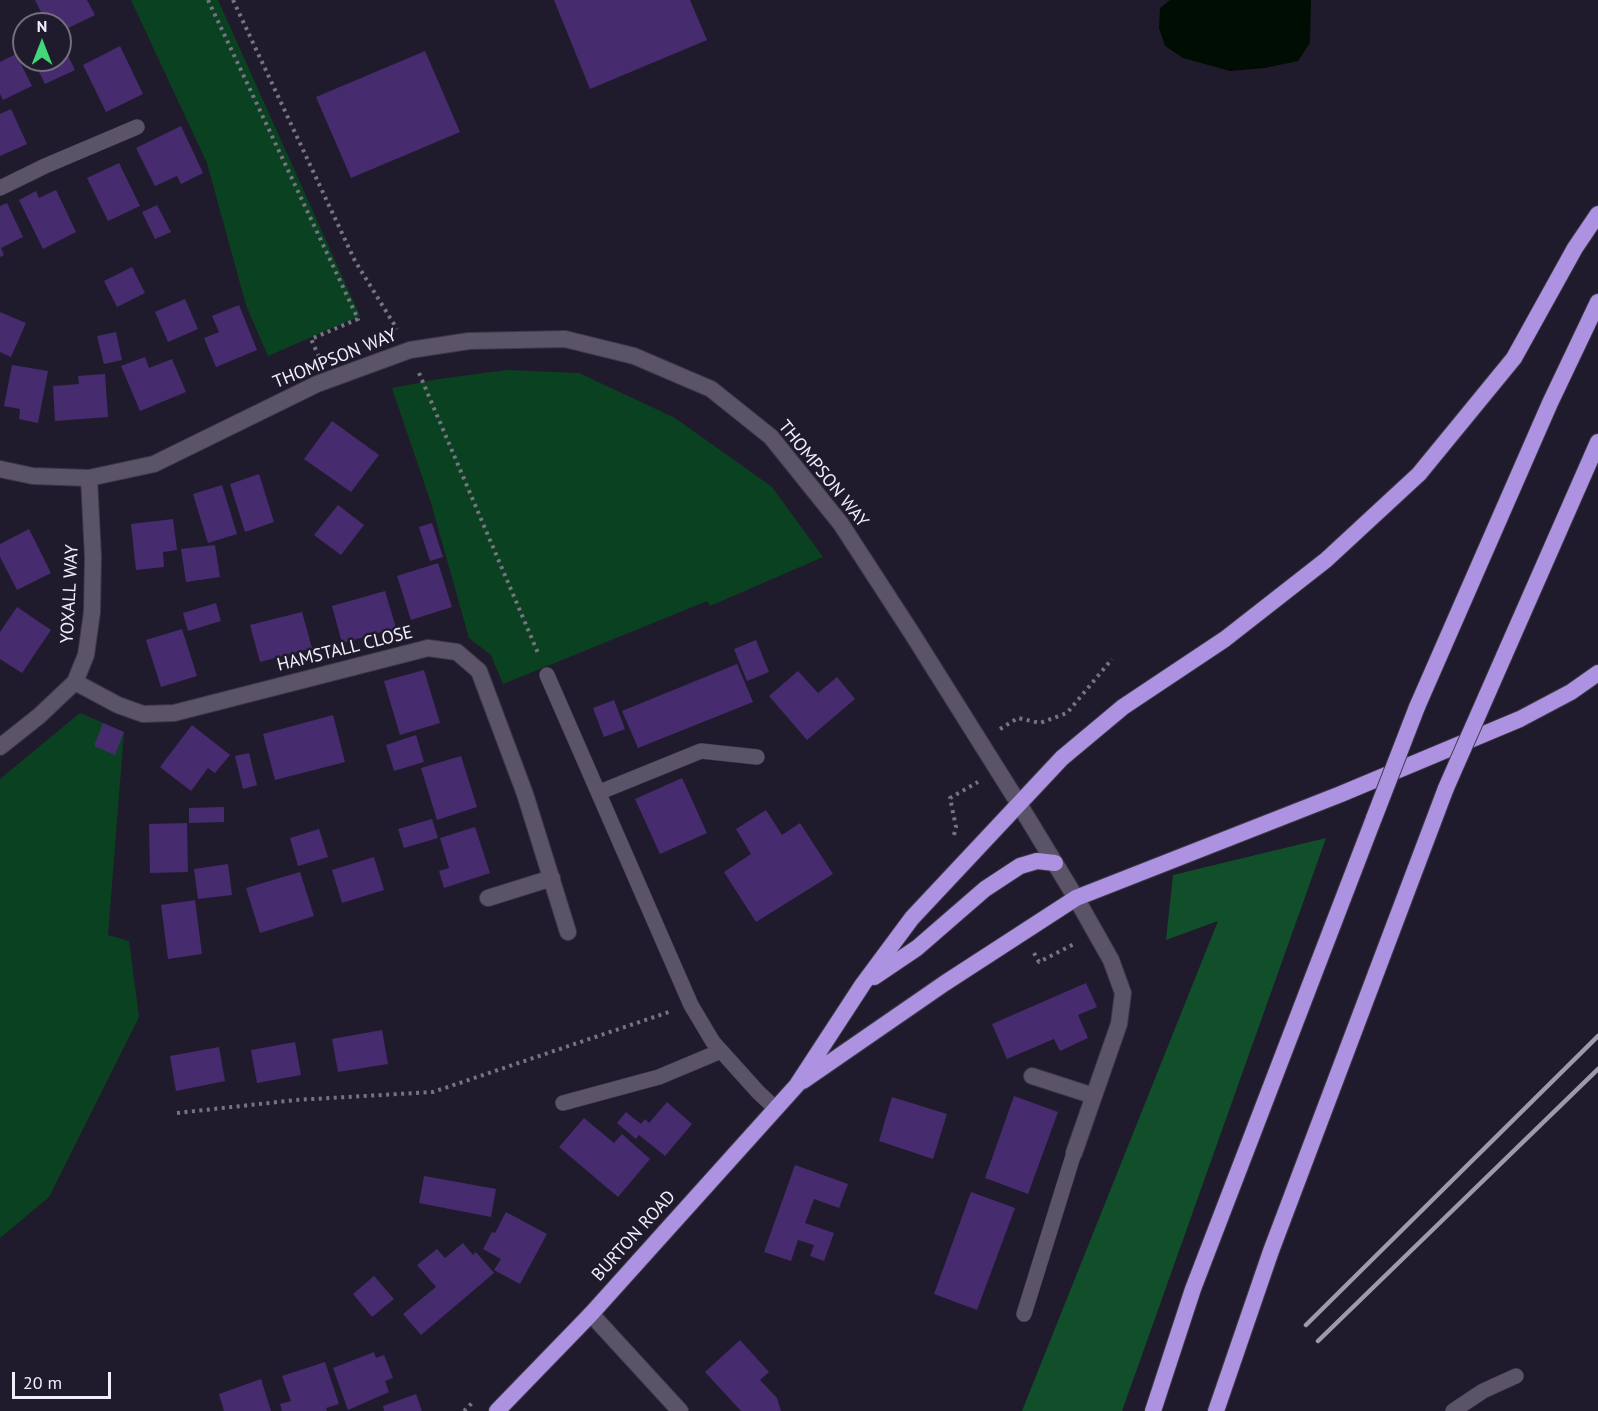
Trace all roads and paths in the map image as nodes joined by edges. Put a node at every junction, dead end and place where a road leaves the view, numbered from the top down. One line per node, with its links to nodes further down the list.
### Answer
1 (208, 0): 8 (path)
2 (233, 0): 7 (path)
3 (137, 127): 4 (lane)
4 (0, 188)
5 (1598, 214): 20 (highway)
6 (1598, 302): 44 (highway, bridge)
7 (410, 350): 8 (street, THOMPSON WAY); 14 (path); 17 (street, THOMPSON WAY)
8 (329, 380): 11 (street, THOMPSON WAY)
9 (1598, 442): 45 (highway, bridge)
10 (0, 469): 11 (street, THOMPSON WAY)
11 (89, 478): 15 (street, YOXALL WAY)
12 (1112, 658): 17 (path)
13 (1598, 673): 24 (highway)
14 (547, 675): 19 (lane)
15 (75, 682): 16 (street, YOXALL WAY); 23 (street, HAMSTALL CLOSE)
16 (0, 747)
17 (987, 754): 20 (street, THOMPSON WAY); 21 (path)
18 (757, 757): 19 (lane)
19 (600, 792): 28 (lane)
20 (1019, 804): 22 (street, THOMPSON WAY); 27 (highway)
21 (951, 844)
22 (1055, 863): 24 (street, THOMPSON WAY); 27 (highway)
23 (552, 878): 25 (street); 26 (street, HAMSTALL CLOSE)
24 (1076, 897): 31 (highway); 32 (street, THOMPSON WAY)
25 (488, 898)
26 (568, 932)
27 (863, 984): 31 (highway)
28 (691, 1005): 29 (lane); 35 (path)
29 (721, 1051): 33 (lane); 34 (lane)
30 (1032, 1076): 32 (street)
31 (797, 1085): 34 (highway, BURTON ROAD)
32 (1094, 1096): 36 (street, THOMPSON WAY)
33 (563, 1103)
34 (775, 1108): 37 (highway, BURTON ROAD)
35 (177, 1113)
36 (1074, 1152): 38 (lane)
37 (591, 1314): 42 (highway, BURTON ROAD); 43 (street)
38 (1024, 1314)
39 (1516, 1376): 46 (lane)
40 (480, 1395): 41 (path)
41 (464, 1411)
42 (497, 1411)
43 (680, 1411)
44 (1153, 1411)
45 (1216, 1411)
46 (1453, 1411)

